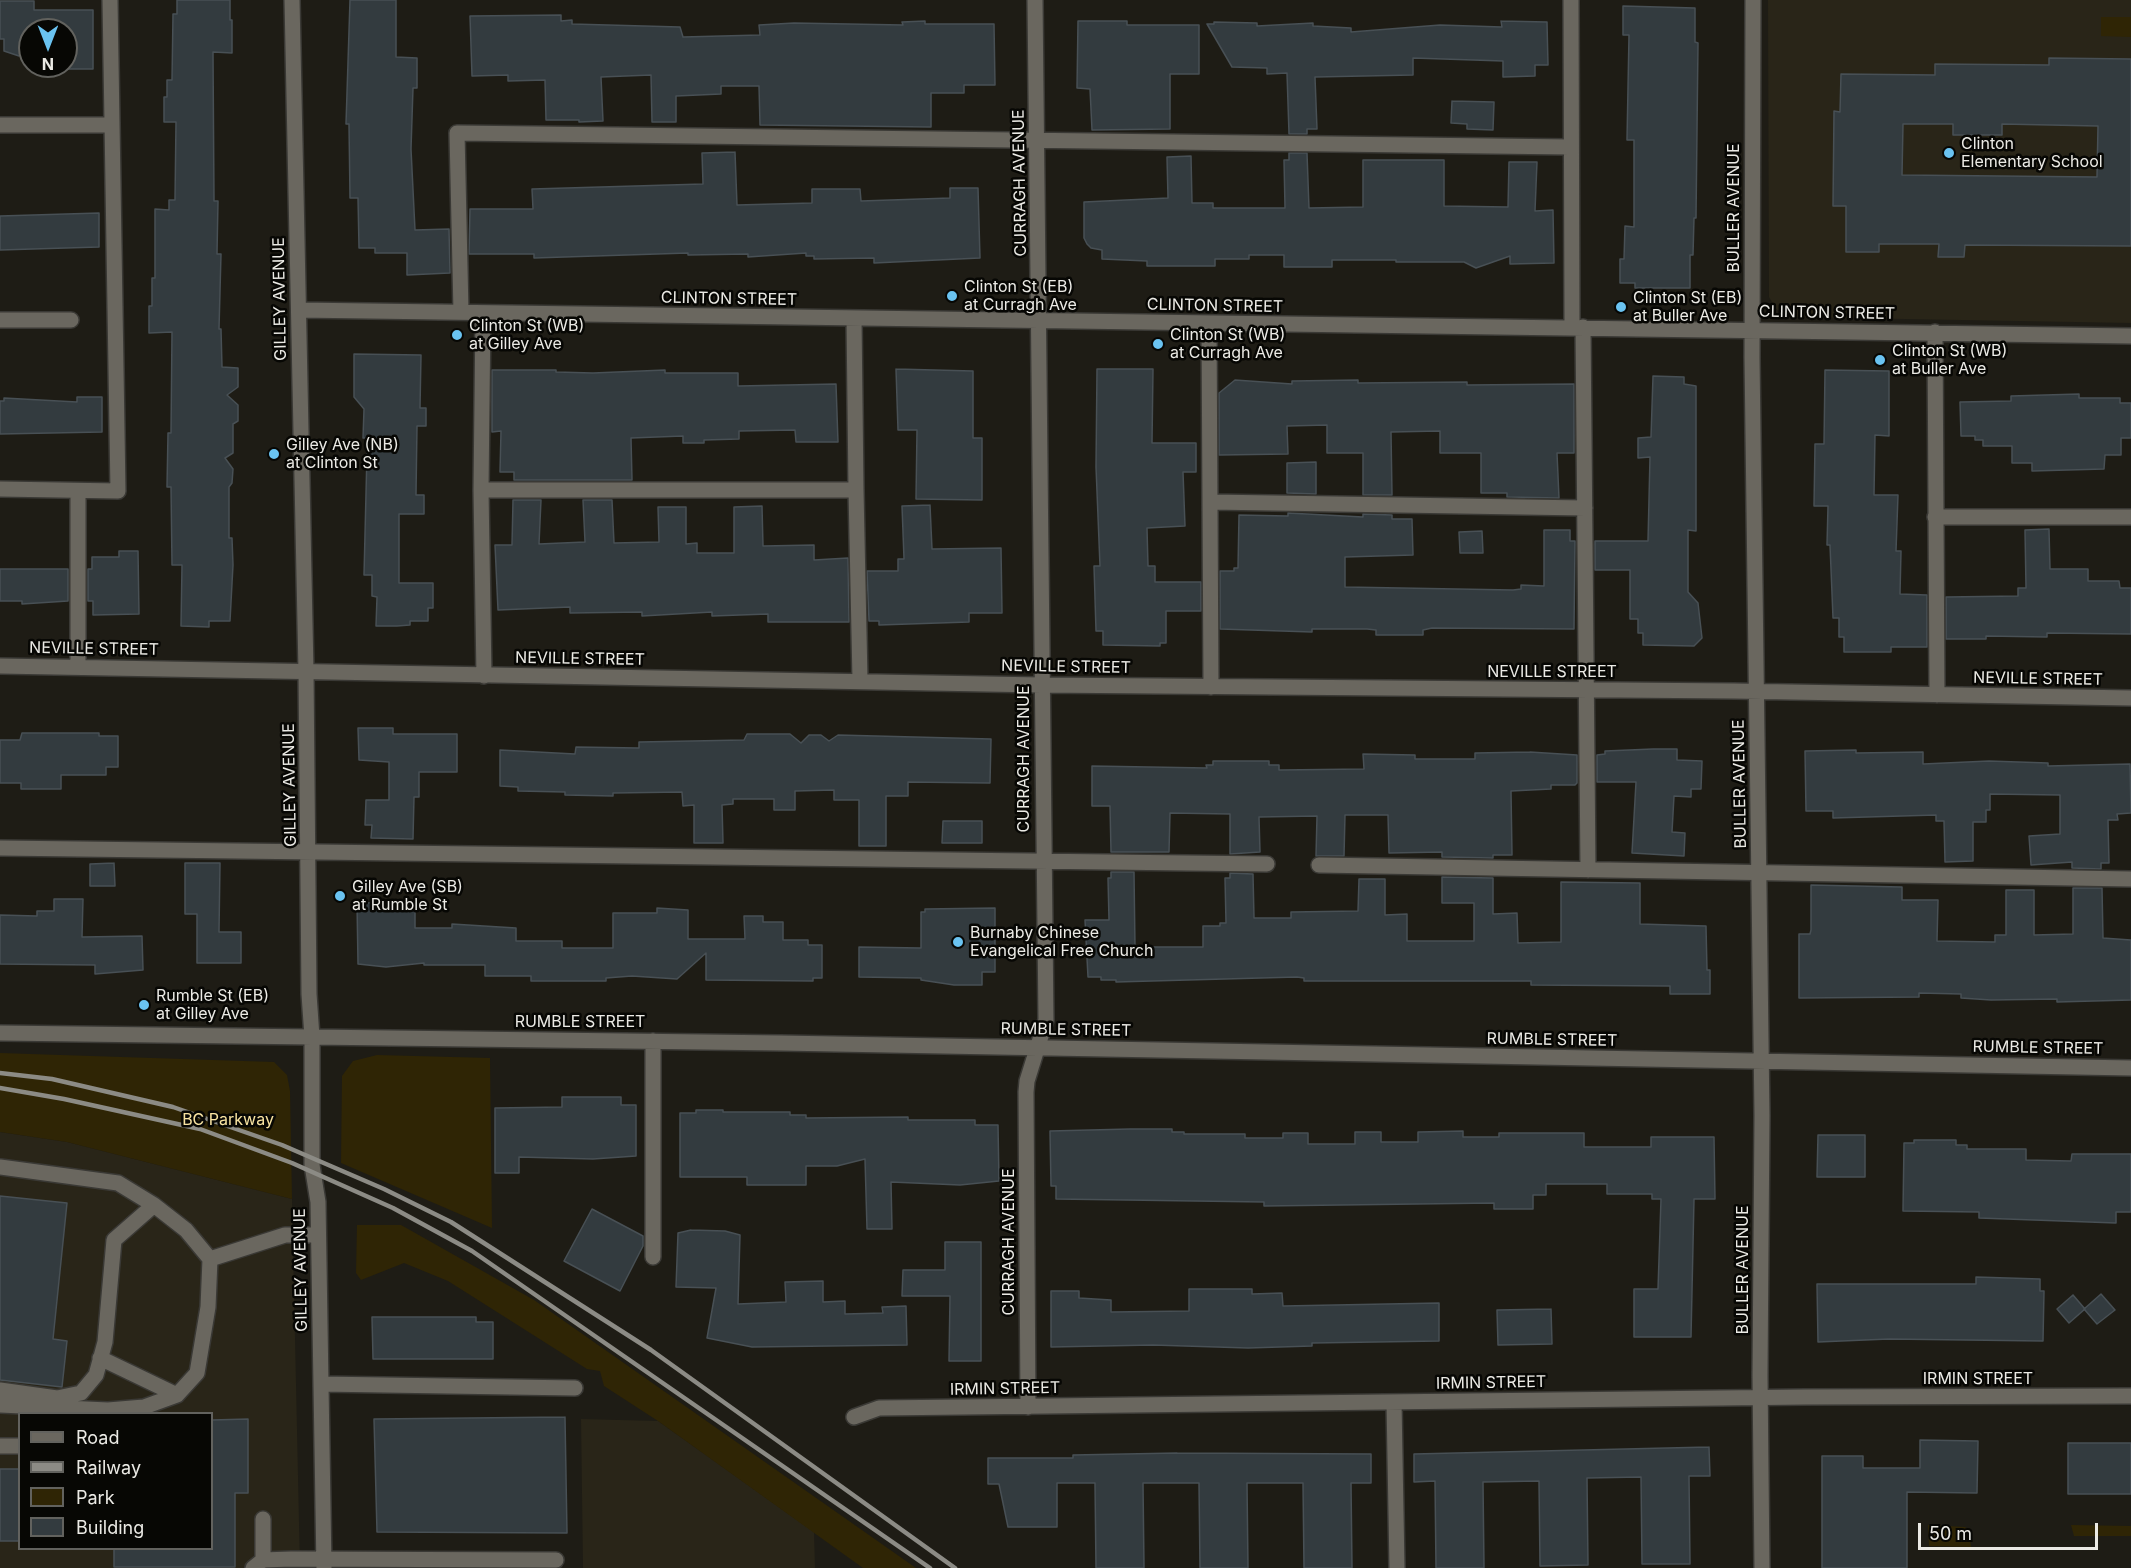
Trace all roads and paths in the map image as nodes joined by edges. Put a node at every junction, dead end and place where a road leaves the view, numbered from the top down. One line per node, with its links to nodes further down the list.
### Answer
1 (110, 0): 7 (street)
2 (292, 0): 10 (street, GILLEY AVENUE)
3 (1035, 0): 8 (street, CURRAGH AVENUE)
4 (1571, 0): 9 (street)
5 (1753, 0): 19 (street, BULLER AVENUE)
6 (0, 125): 7 (street)
7 (112, 125): 25 (street)
8 (1037, 142): 9 (street); 11 (street); 16 (street, CURRAGH AVENUE)
9 (1570, 147): 18 (street)
10 (299, 310): 11 (street, CLINTON STREET); 32 (street, GILLEY AVENUE)
11 (461, 312): 12 (street, CLINTON STREET)
12 (483, 313): 13 (street, CLINTON STREET); 23 (street)
13 (854, 318): 16 (street, CLINTON STREET); 24 (street)
14 (0, 320): 15 (street)
15 (71, 320)
16 (1039, 321): 17 (street, CLINTON STREET); 35 (street, CURRAGH AVENUE)
17 (1209, 324): 18 (street, CLINTON STREET); 26 (street)
18 (1578, 327): 19 (street, CLINTON STREET); 27 (street)
19 (1753, 330): 20 (street, CLINTON STREET); 38 (street, BULLER AVENUE)
20 (1935, 332): 21 (street, CLINTON STREET); 28 (street)
21 (2131, 336)
22 (0, 489): 25 (street)
23 (481, 490): 24 (street); 33 (street)
24 (856, 490): 34 (street)
25 (78, 491): 31 (street)
26 (1211, 502): 27 (street); 36 (street)
27 (1585, 508): 37 (street)
28 (1935, 517): 29 (street); 39 (street)
29 (2131, 517)
30 (0, 666): 31 (street, NEVILLE STREET)
31 (78, 666): 32 (street, NEVILLE STREET)
32 (306, 671): 33 (street, NEVILLE STREET); 42 (street, GILLEY AVENUE)
33 (484, 676): 34 (street, NEVILLE STREET)
34 (860, 680): 35 (street, NEVILLE STREET)
35 (1041, 685): 36 (street, NEVILLE STREET); 43 (street, CURRAGH AVENUE)
36 (1211, 687): 37 (street, NEVILLE STREET)
37 (1587, 691): 38 (street, NEVILLE STREET); 46 (street)
38 (1755, 691): 39 (street, NEVILLE STREET); 47 (street, BULLER AVENUE)
39 (1937, 695): 40 (street, NEVILLE STREET)
40 (2131, 698)
41 (0, 848): 42 (street)
42 (309, 851): 43 (street); 50 (street, GILLEY AVENUE)
43 (1042, 864): 44 (street); 52 (street, CURRAGH AVENUE)
44 (1267, 864)
45 (1319, 865): 46 (street)
46 (1588, 870): 47 (street)
47 (1759, 873): 48 (street); 53 (street, BULLER AVENUE)
48 (2131, 879)
49 (0, 1033): 50 (street, RUMBLE STREET)
50 (312, 1037): 51 (street, RUMBLE STREET); 57 (street, GILLEY AVENUE)
51 (653, 1041): 52 (street, RUMBLE STREET); 58 (street)
52 (1037, 1048): 53 (street, RUMBLE STREET); 69 (street, CURRAGH AVENUE)
53 (1761, 1062): 54 (street, RUMBLE STREET); 66 (street, BULLER AVENUE)
54 (2131, 1068)
55 (0, 1167): 56 (street)
56 (154, 1205): 59 (street); 60 (street)
57 (318, 1235): 59 (street); 61 (street, GILLEY AVENUE)
58 (653, 1257)
59 (210, 1259): 64 (street)
60 (100, 1358): 63 (street); 64 (street)
61 (321, 1384): 62 (street); 75 (street, GILLEY AVENUE)
62 (574, 1388)
63 (0, 1390)
64 (177, 1395): 68 (street)
65 (2131, 1396): 66 (street, IRMIN STREET)
66 (1760, 1397): 67 (street, IRMIN STREET); 78 (street, BULLER AVENUE)
67 (1394, 1402): 69 (street, IRMIN STREET); 77 (street)
68 (0, 1405)
69 (1028, 1407): 70 (street, IRMIN STREET)
70 (854, 1417)
71 (0, 1446): 72 (street)
72 (18, 1446)
73 (263, 1519): 76 (street)
74 (556, 1560): 75 (street)
75 (324, 1563): 76 (street)
76 (258, 1564)
77 (1397, 1568)
78 (1762, 1568)

